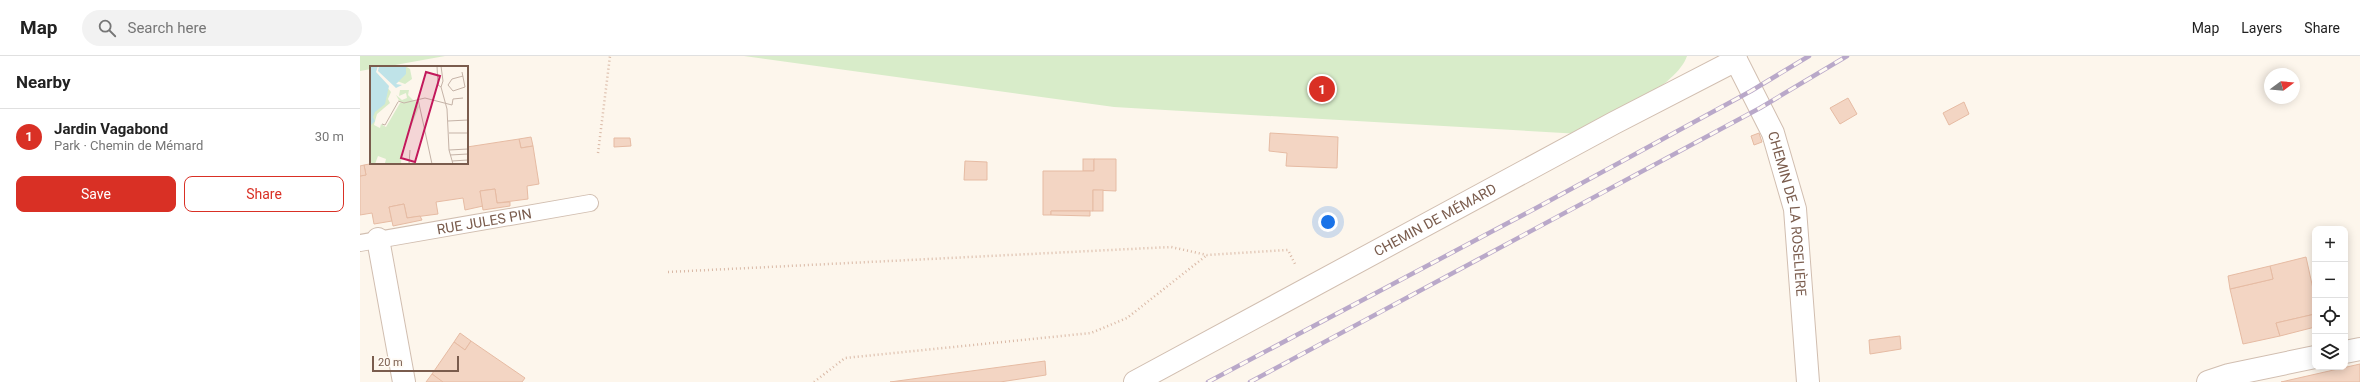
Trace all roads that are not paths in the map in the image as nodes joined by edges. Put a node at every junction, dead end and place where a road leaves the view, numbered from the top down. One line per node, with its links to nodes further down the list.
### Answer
1 (1735, 58): 8 (street, CHEMIN DE MÉMARD); 9 (street, CHEMIN DE LA ROSELIÈRE)
2 (590, 203): 3 (lane, RUE JULES PIN)
3 (369, 241): 7 (street, RUE JULES PIN)
4 (2360, 349): 5 (street)
5 (2348, 351)
6 (2312, 358): 10 (street)
7 (404, 382)
8 (1136, 382)
9 (1808, 382)
10 (2208, 382)

